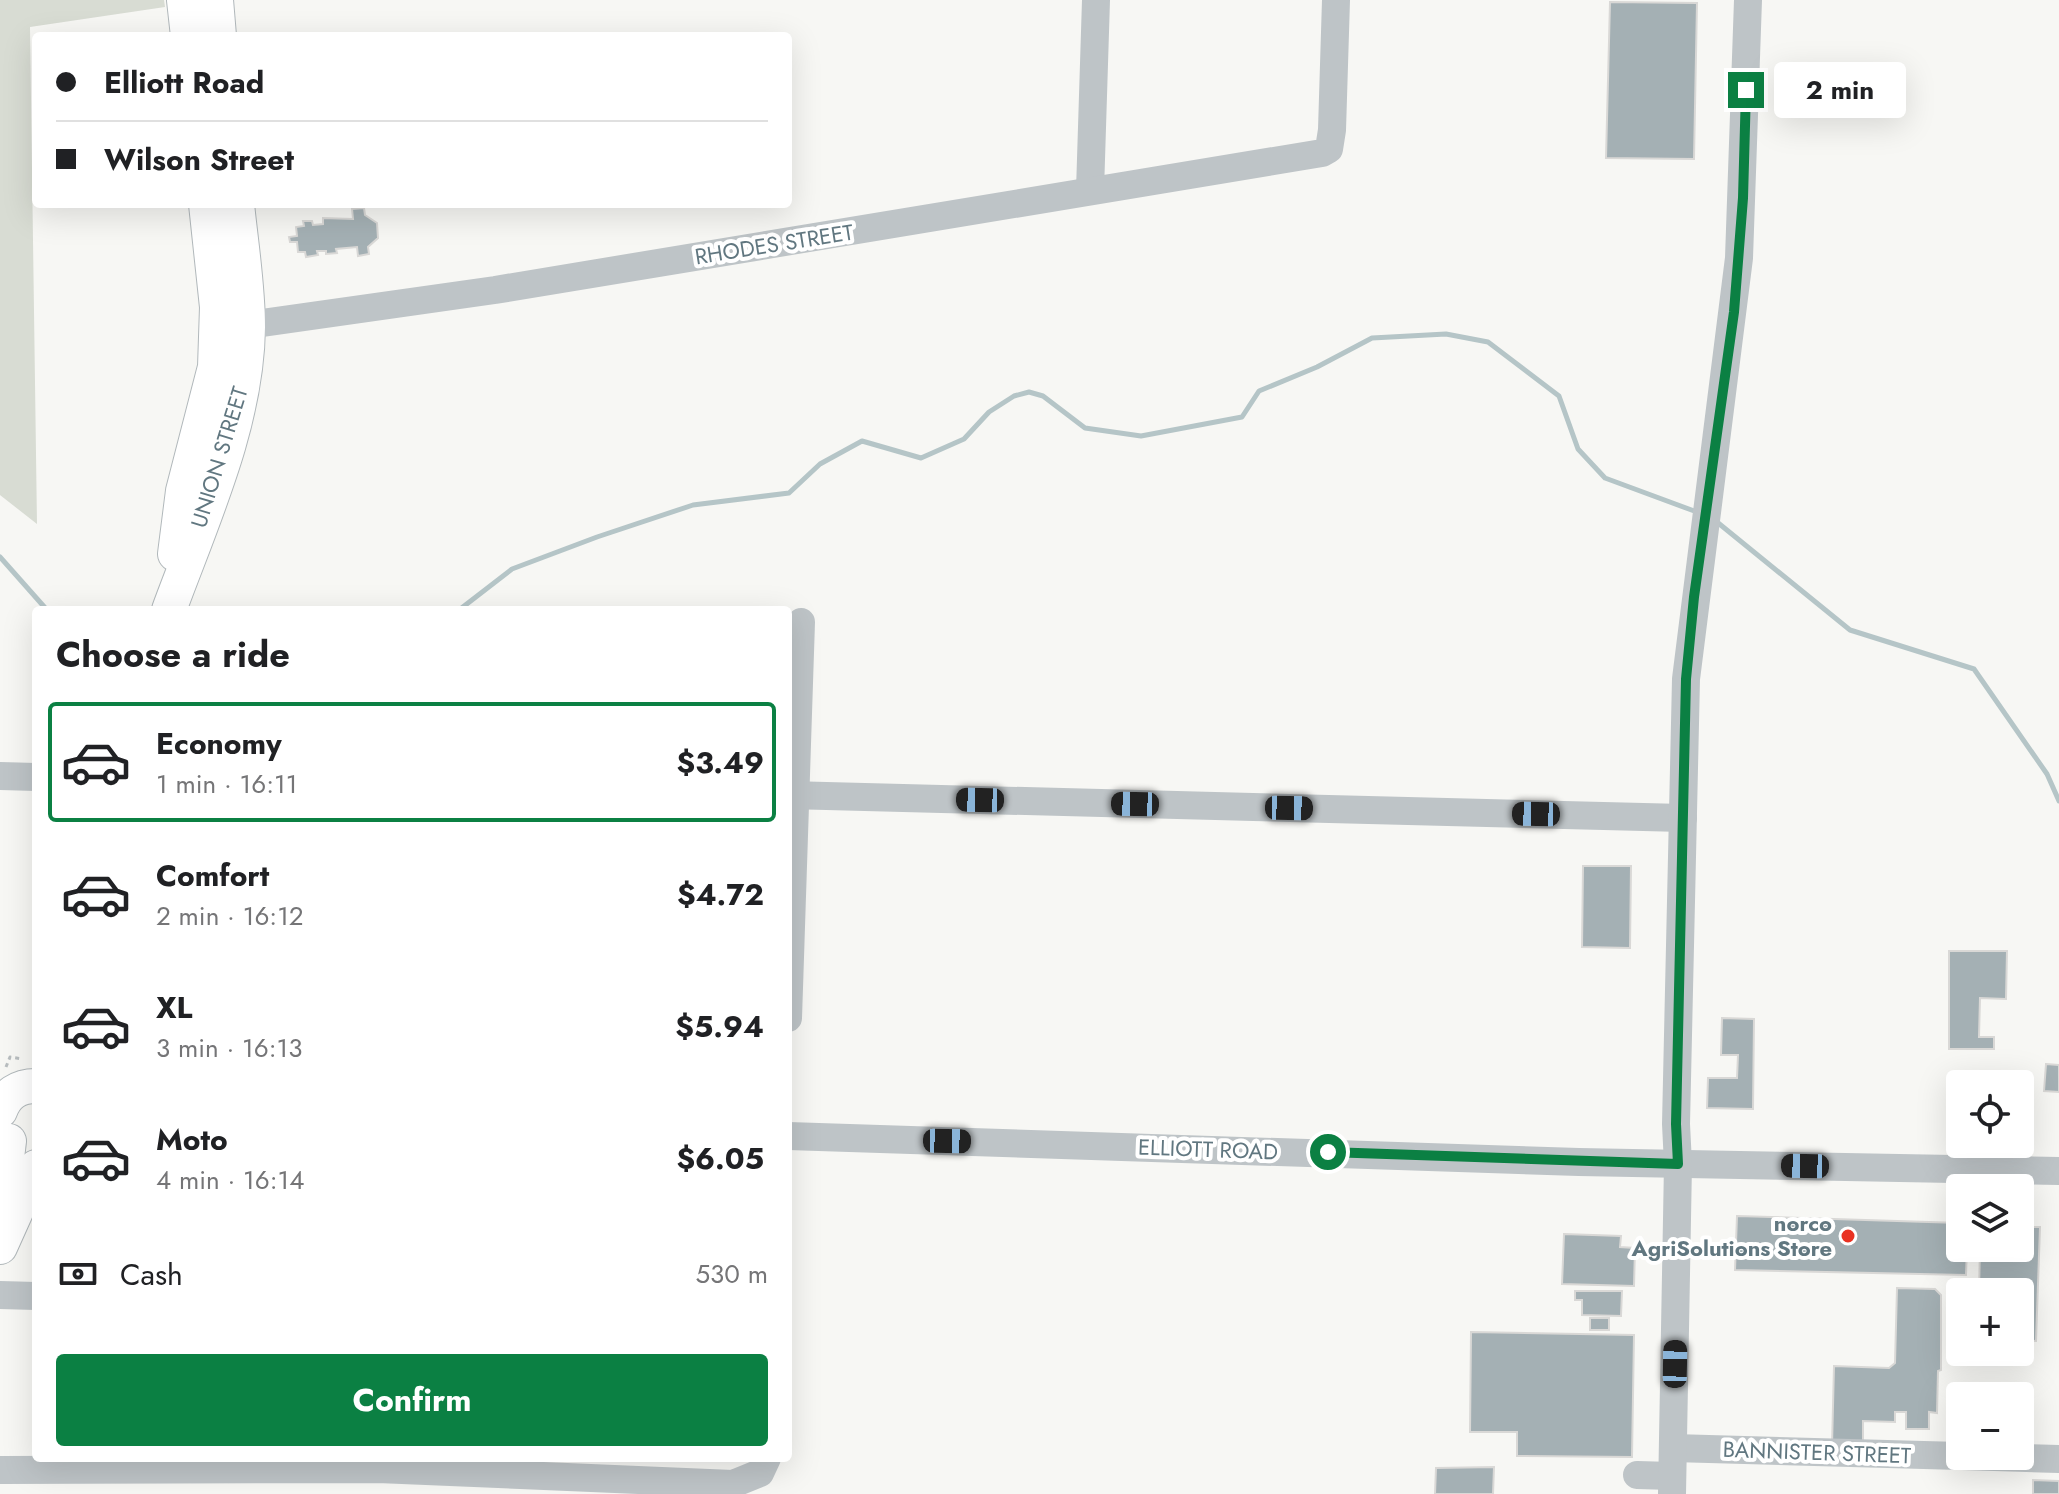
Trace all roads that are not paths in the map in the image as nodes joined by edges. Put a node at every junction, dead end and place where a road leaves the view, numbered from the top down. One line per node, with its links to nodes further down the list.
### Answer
1 (184, 0): 6 (main road)
2 (216, 0): 7 (main road)
3 (1096, 0): 8 (street)
4 (1336, 0): 8 (street, RHODES STREET)
5 (1748, 0): 17 (street)
6 (188, 32)
7 (219, 32)
8 (1090, 191): 11 (street, RHODES STREET)
9 (207, 208): 11 (main road, UNION STREET)
10 (237, 208): 11 (main road, UNION STREET)
11 (233, 328): 12 (main road, UNION STREET)
12 (169, 606)
13 (801, 622): 16 (street)
14 (0, 776): 15 (street)
15 (32, 777)
16 (792, 795): 17 (street)
17 (1683, 818): 20 (street)
18 (13, 1105): 23 (main road)
19 (792, 1136): 20 (street, ELLIOTT ROAD)
20 (1678, 1164): 21 (street, ELLIOTT ROAD); 32 (street)
21 (2059, 1171)
22 (32, 1176): 24 (main road)
23 (0, 1216)
24 (0, 1247)
25 (0, 1295): 26 (street)
26 (32, 1296)
27 (1946, 1457): 32 (street, BANNISTER STREET)
28 (2034, 1458): 29 (street, BANNISTER STREET)
29 (2059, 1459)
30 (763, 1465): 31 (street)
31 (0, 1470)
32 (1673, 1473): 33 (street, BANNISTER STREET)
33 (1637, 1475)

